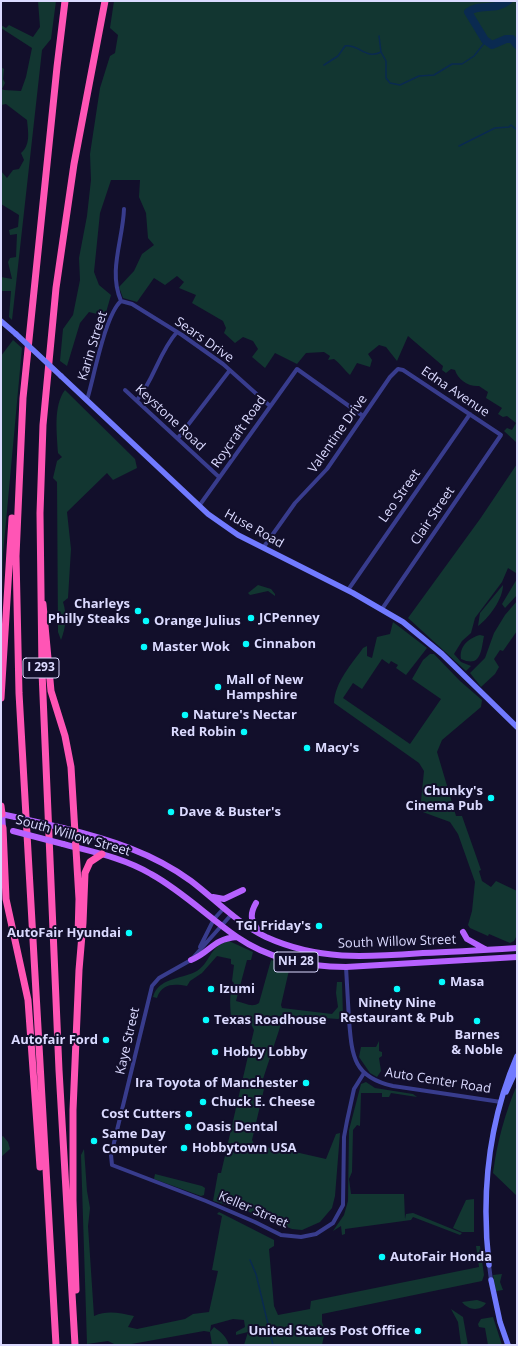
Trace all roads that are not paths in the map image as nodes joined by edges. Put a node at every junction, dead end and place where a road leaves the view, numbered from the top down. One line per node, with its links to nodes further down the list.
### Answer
1 (65, 1): 17 (highway, I 293)
2 (105, 1): 21 (highway, I 293)
3 (124, 209): 4 (street)
4 (121, 301): 6 (street, Sears Drive); 10 (street, Karin Street)
5 (1, 321): 10 (street, Huse Road, bridge)
6 (177, 332): 8 (street, Sears Drive); 11 (street)
7 (398, 369): 13 (street, Edna Avenue); 14 (street, Valentine Drive)
8 (230, 370): 12 (street, Sears Drive); 16 (street)
9 (125, 390): 11 (street, Keystone Road)
10 (87, 400): 19 (street, Huse Road)
11 (137, 400): 16 (street, Keystone Road)
12 (270, 406): 14 (street, Roycraft Road); 18 (street, Roycraft Road)
13 (470, 414): 15 (street, Edna Avenue); 22 (street, Leo Street)
14 (363, 416): 20 (street, Valentine Drive)
15 (500, 435): 23 (street, Clair Street)
16 (178, 438): 18 (street, Keystone Road)
17 (19, 450): 24 (highway); 54 (highway, I 293)
18 (220, 477): 19 (street, Roycraft Road)
19 (199, 506): 20 (street, Huse Road)
20 (263, 548): 22 (street, Huse Road)
21 (39, 570): 29 (highway); 57 (highway, I 293)
22 (348, 590): 23 (street, Huse Road)
23 (382, 609): 25 (street, Huse Road)
24 (1, 698)
25 (517, 727)
26 (1, 806): 27 (highway)
27 (2, 814): 28 (main road); 29 (main road, South Willow Street / NH 28, bridge)
28 (2, 828): 30 (main road, South Willow Street / NH 28, bridge); 54 (highway)
29 (75, 831): 30 (highway); 33 (main road, South Willow Street / NH 28)
30 (76, 847): 31 (main road, South Willow Street / NH 28); 48 (highway)
31 (102, 854): 37 (main road, South Willow Street / NH 28); 48 (highway)
32 (243, 890): 33 (main road)
33 (208, 894): 35 (main road, South Willow Street / NH 28)
34 (256, 903): 40 (main road)
35 (224, 908): 36 (main road, South Willow Street / NH 28); 37 (street, Kaye Street)
36 (231, 915): 38 (street, Kaye Street); 40 (main road, South Willow Street / NH 28)
37 (214, 919): 38 (main road, South Willow Street / NH 28); 43 (street, Kaye Street)
38 (221, 925): 41 (main road, South Willow Street / NH 28); 43 (street, Kaye Street)
39 (463, 932): 44 (main road)
40 (264, 936): 44 (main road, South Willow Street / NH 28)
41 (237, 937): 46 (main road); 47 (main road, South Willow Street / NH 28)
42 (517, 947): 44 (main road, South Willow Street / NH 28)
43 (199, 949): 46 (street, Kaye Street)
44 (485, 950)
45 (517, 957): 47 (main road, South Willow Street / NH 28)
46 (191, 960): 53 (street, Kaye Street)
47 (346, 967): 51 (street, Auto Center Road)
48 (79, 970): 57 (highway)
49 (517, 1056): 52 (street)
50 (517, 1068): 52 (street)
51 (364, 1073): 52 (street, Auto Center Road); 53 (street, Keller Street)
52 (501, 1102): 55 (street)
53 (110, 1161)
54 (48, 1223): 58 (highway, I 293)
55 (489, 1265): 56 (street)
56 (491, 1280): 60 (street)
57 (74, 1324): 59 (highway, I 293)
58 (55, 1342)
59 (75, 1342)
60 (508, 1345)

